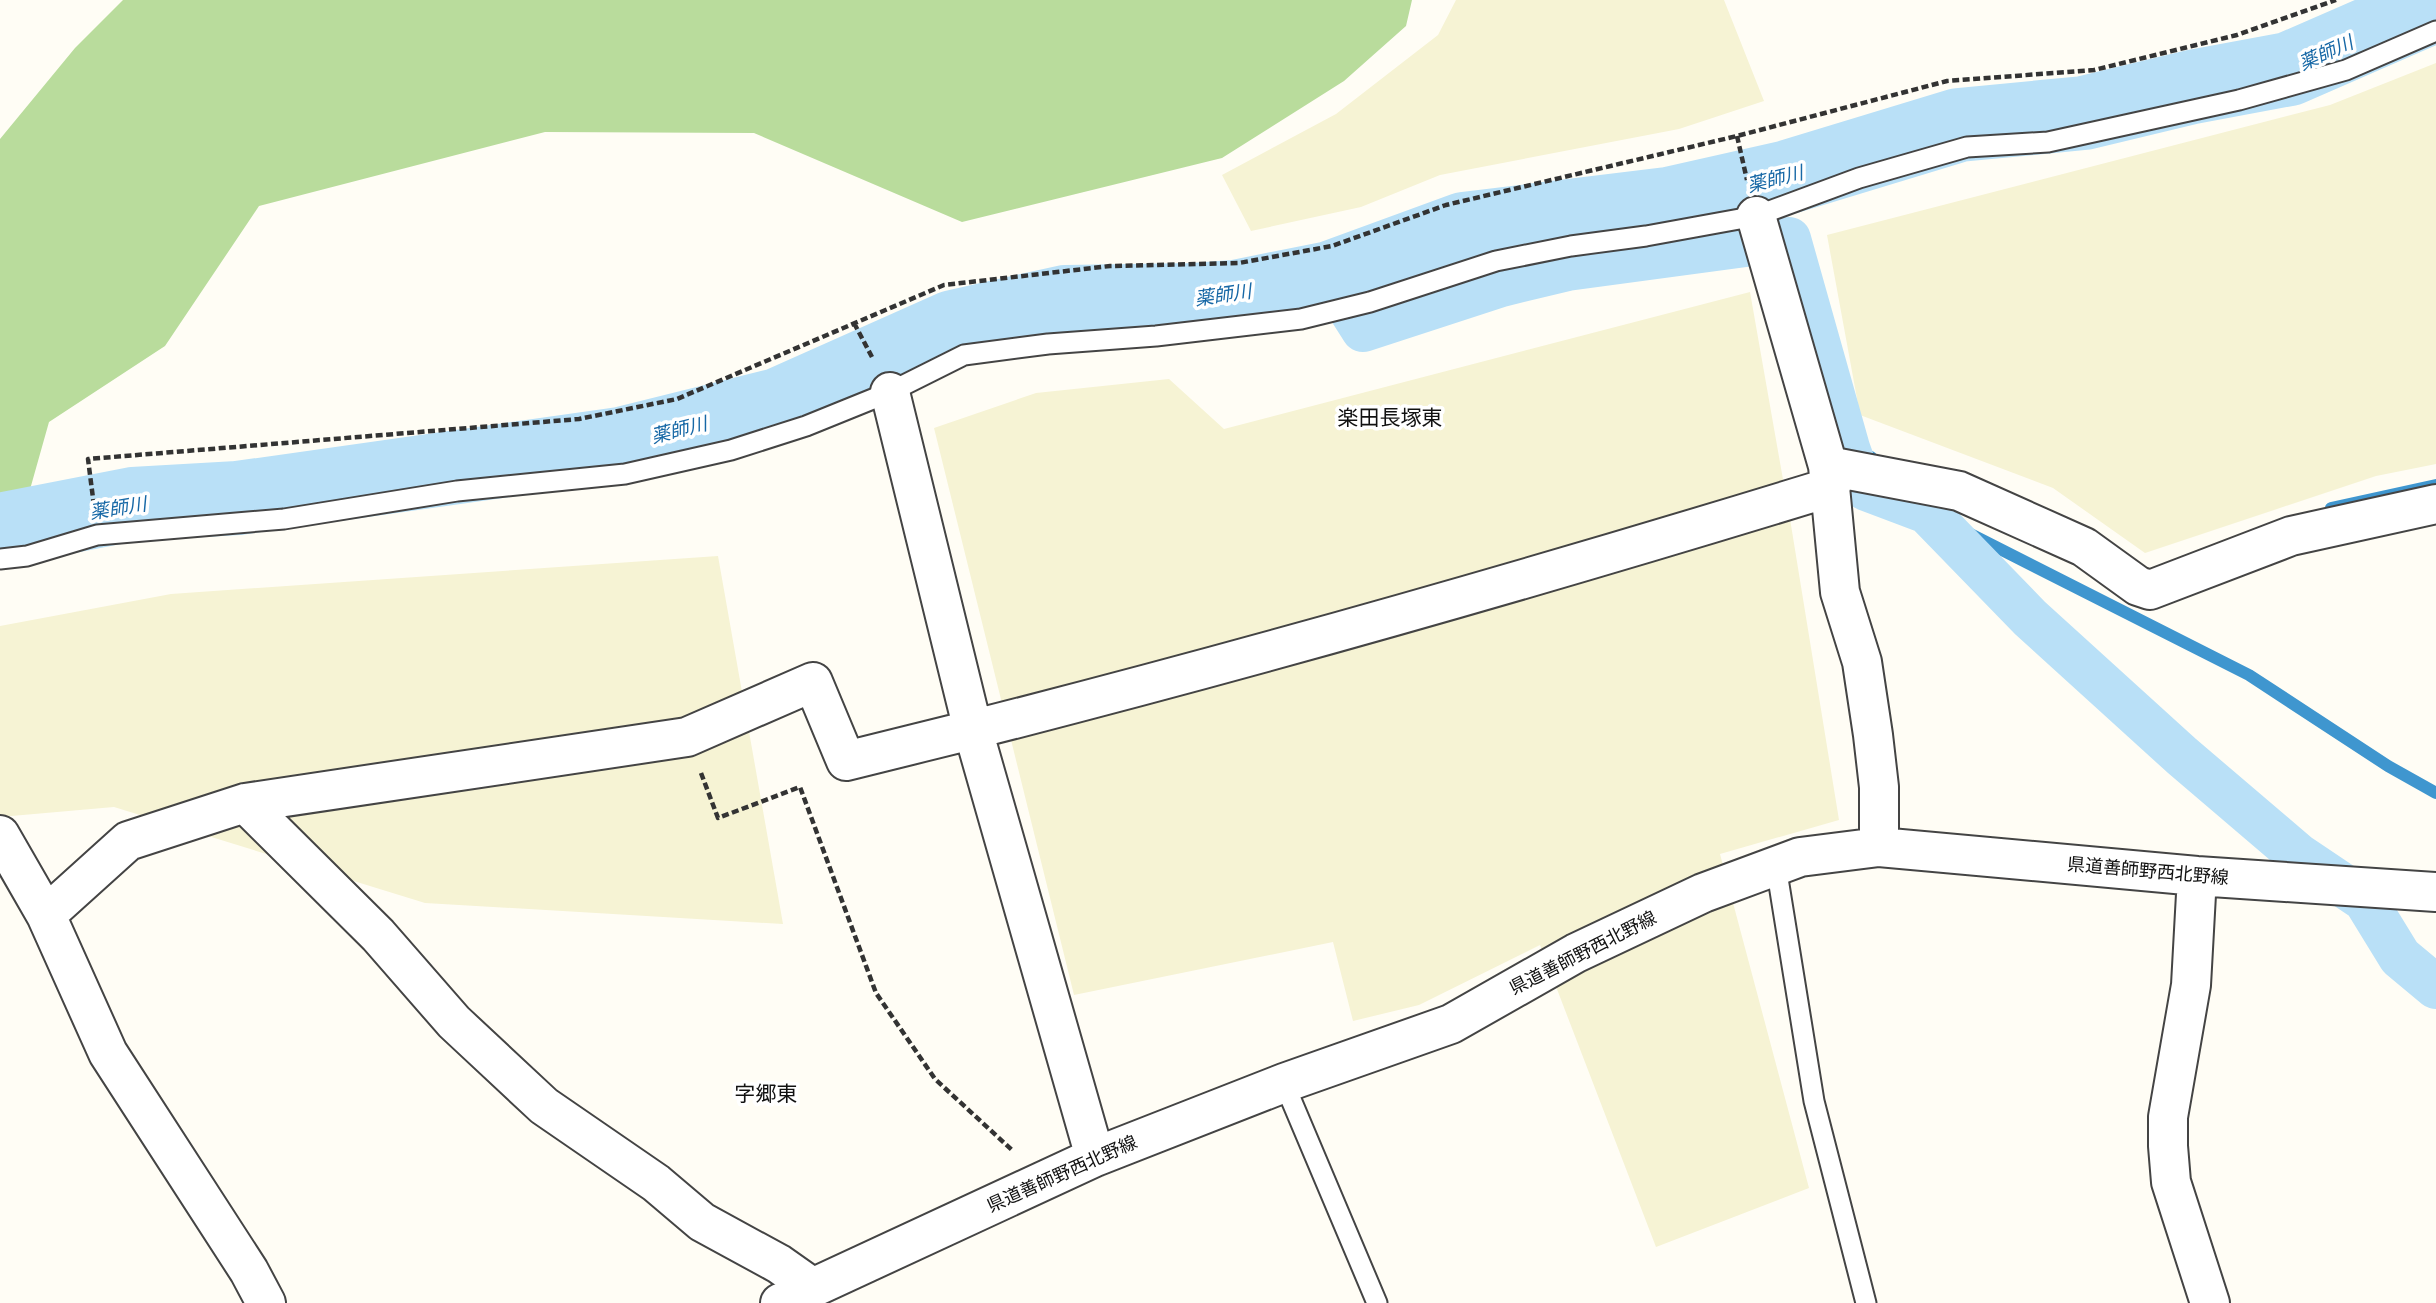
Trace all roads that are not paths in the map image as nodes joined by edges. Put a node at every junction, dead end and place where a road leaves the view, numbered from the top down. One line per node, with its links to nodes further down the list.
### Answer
1 (2436, 31): 2 (lane)
2 (1756, 216): 3 (lane); 4 (street)
3 (890, 392): 6 (lane); 7 (street)
4 (1830, 477): 5 (street); 7 (street); 10 (street)
5 (2436, 504)
6 (0, 559)
7 (973, 730): 8 (street); 16 (street)
8 (246, 803): 14 (street); 17 (street)
9 (0, 835): 14 (street)
10 (1880, 847): 11 (street, 県道善師野西北野線); 12 (street, 県道善師野西北野線)
11 (1776, 866): 15 (street, 県道善師野西北野線); 20 (lane)
12 (2197, 876): 13 (street, 県道善師野西北野線); 21 (street)
13 (2436, 892)
14 (47, 915): 18 (street)
15 (1284, 1083): 16 (street, 県道善師野西北野線); 19 (lane)
16 (1095, 1157): 17 (street, 県道善師野西北野線)
17 (797, 1296)
18 (266, 1303)
19 (1377, 1303)
20 (1866, 1303)
21 (2210, 1303)

